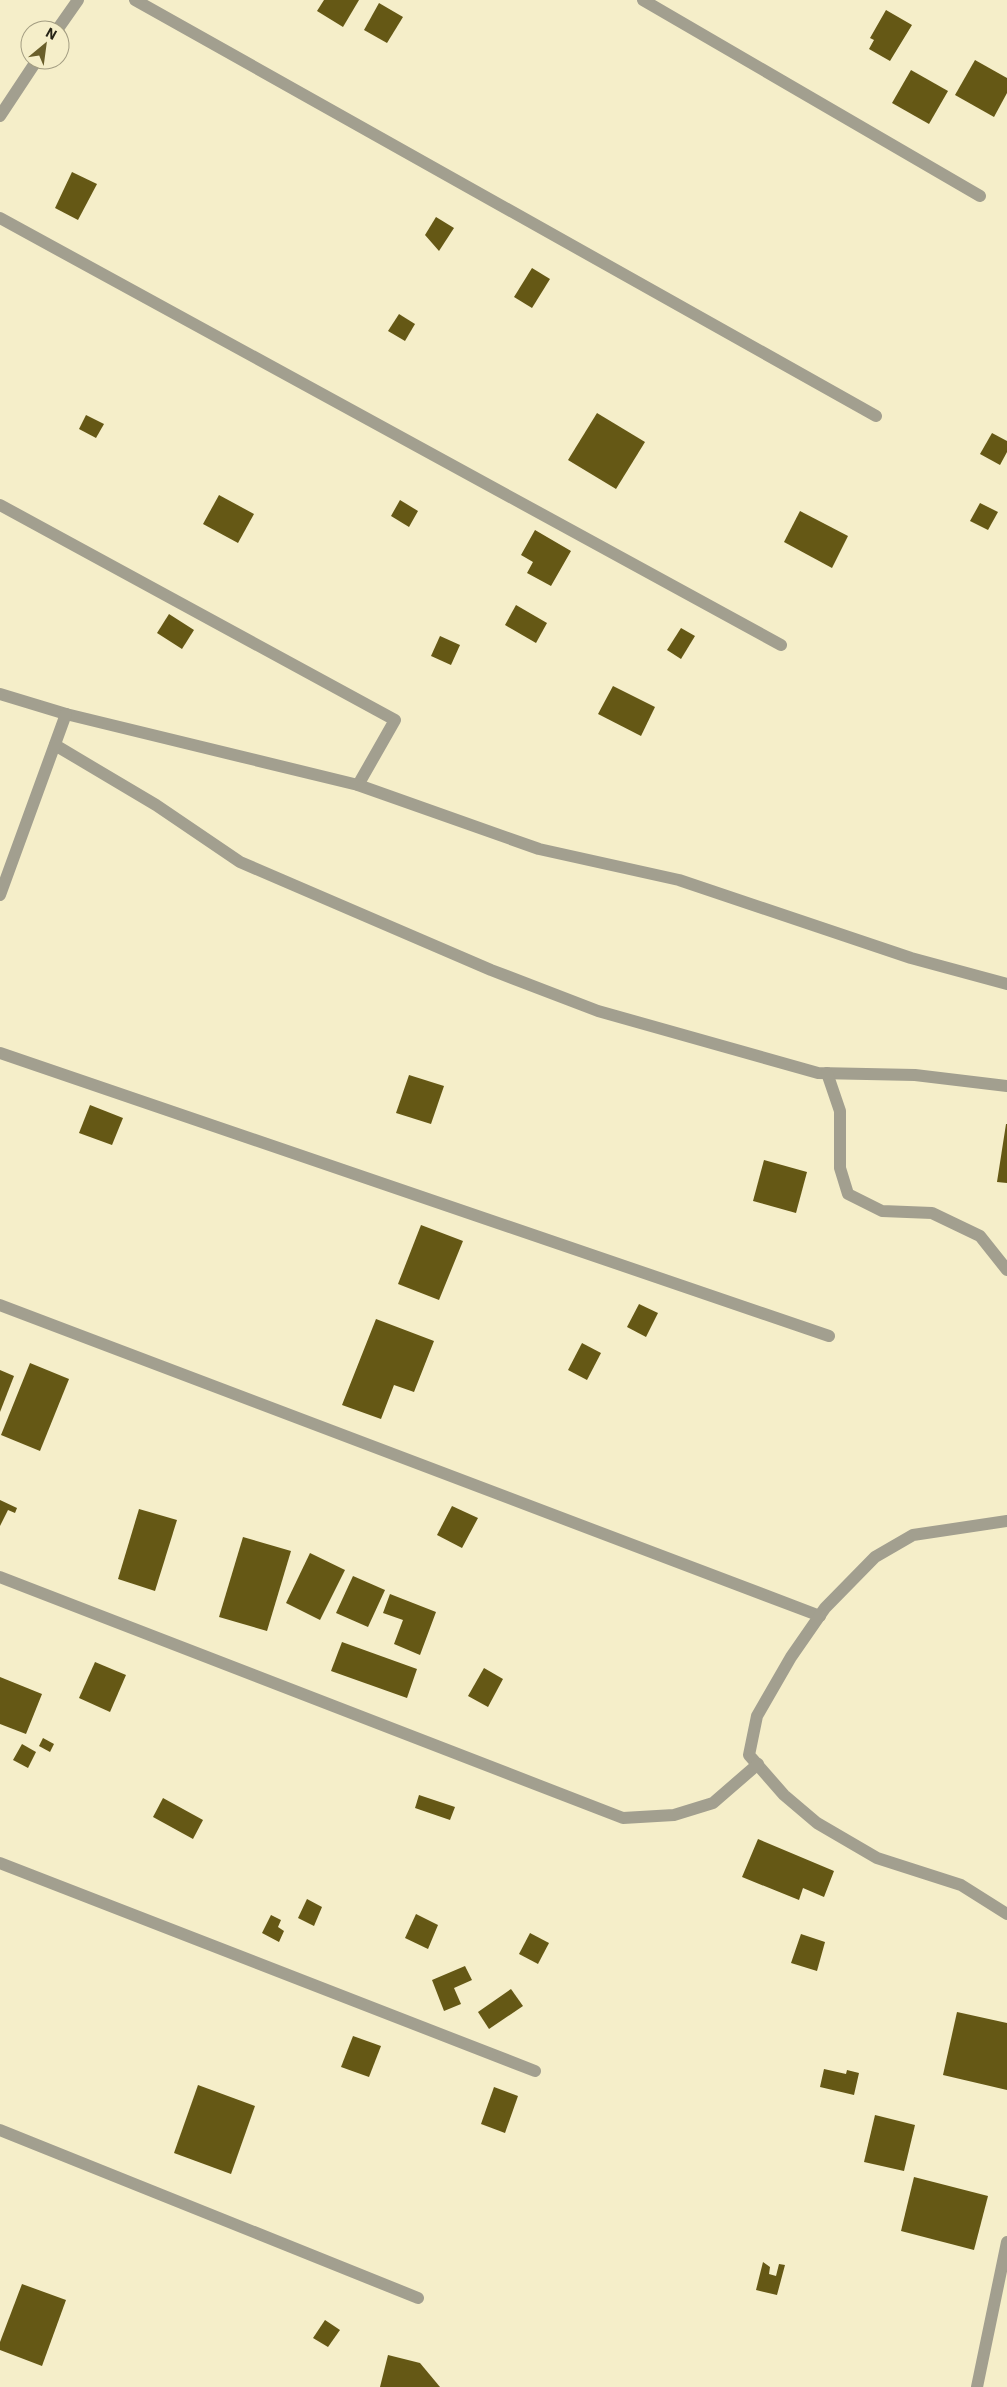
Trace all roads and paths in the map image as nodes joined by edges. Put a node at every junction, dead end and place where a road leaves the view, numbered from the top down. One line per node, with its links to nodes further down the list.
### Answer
1 (78, 0): 4 (street)
2 (136, 0): 9 (street)
3 (643, 0): 7 (street)
4 (64, 20)
5 (30, 70): 6 (street)
6 (0, 116)
7 (980, 196)
8 (0, 218): 11 (street)
9 (876, 416)
10 (0, 505): 15 (street)
11 (781, 645)
12 (0, 694): 13 (street)
13 (66, 714): 14 (street); 15 (street)
14 (55, 745): 16 (street); 19 (street)
15 (358, 786): 17 (street)
16 (0, 896)
17 (1007, 984)
18 (0, 1053): 23 (street)
19 (827, 1073): 20 (street); 21 (street)
20 (1007, 1086)
21 (1007, 1270)
22 (0, 1305): 26 (street)
23 (829, 1336)
24 (1007, 1521): 26 (street)
25 (0, 1577): 27 (street)
26 (820, 1616): 27 (street)
27 (758, 1764): 29 (street)
28 (0, 1864): 30 (street)
29 (1007, 1914)
30 (535, 2071)
31 (0, 2130): 33 (street)
32 (1007, 2242): 34 (street)
33 (418, 2298)
34 (978, 2387)

